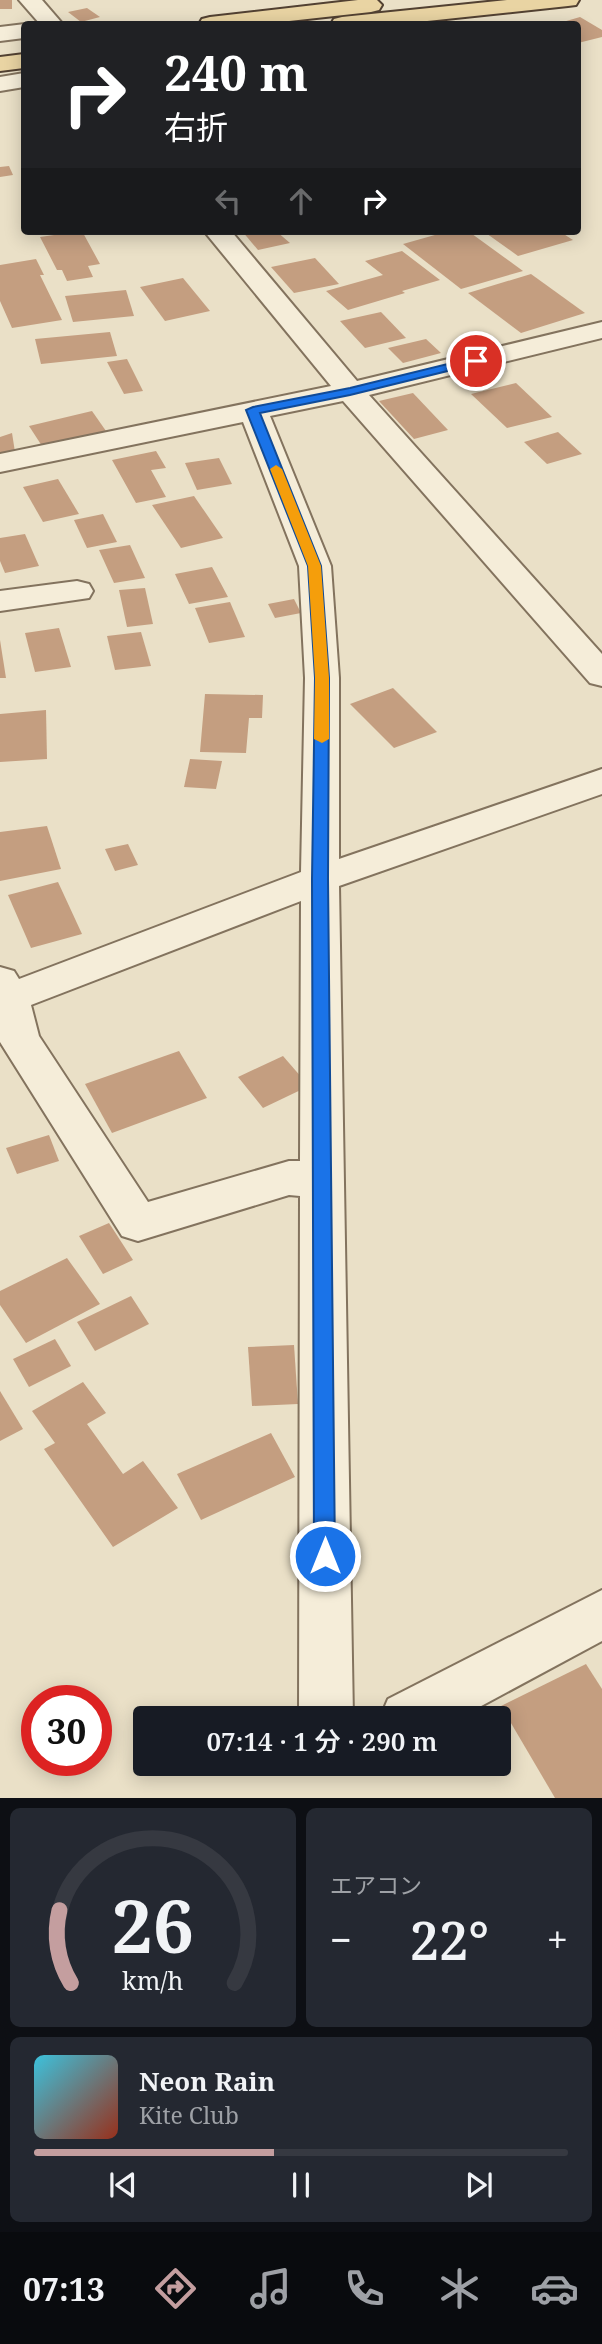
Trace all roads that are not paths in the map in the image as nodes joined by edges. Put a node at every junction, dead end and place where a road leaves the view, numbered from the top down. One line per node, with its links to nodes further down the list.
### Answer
1 (30, 0): 4 (street)
2 (414, 0): 5 (main road)
3 (568, 0): 6 (main road)
4 (49, 21)
5 (236, 21)
6 (370, 21)
7 (21, 31): 8 (street)
8 (0, 34)
9 (21, 46): 10 (main road)
10 (0, 49)
11 (21, 61): 12 (main road)
12 (0, 64)
13 (21, 80): 14 (street)
14 (0, 84)
15 (220, 235): 17 (street)
16 (602, 330): 17 (street)
17 (350, 391): 18 (street); 22 (street)
18 (253, 410): 19 (street); 24 (street)
19 (0, 463)
20 (77, 591): 21 (street)
21 (0, 601)
22 (602, 675)
23 (602, 781): 24 (street)
24 (320, 879): 25 (street); 26 (street)
25 (4, 989): 26 (street)
26 (321, 1178): 28 (street)
27 (602, 1614): 29 (street)
28 (326, 1706)
29 (430, 1706)

